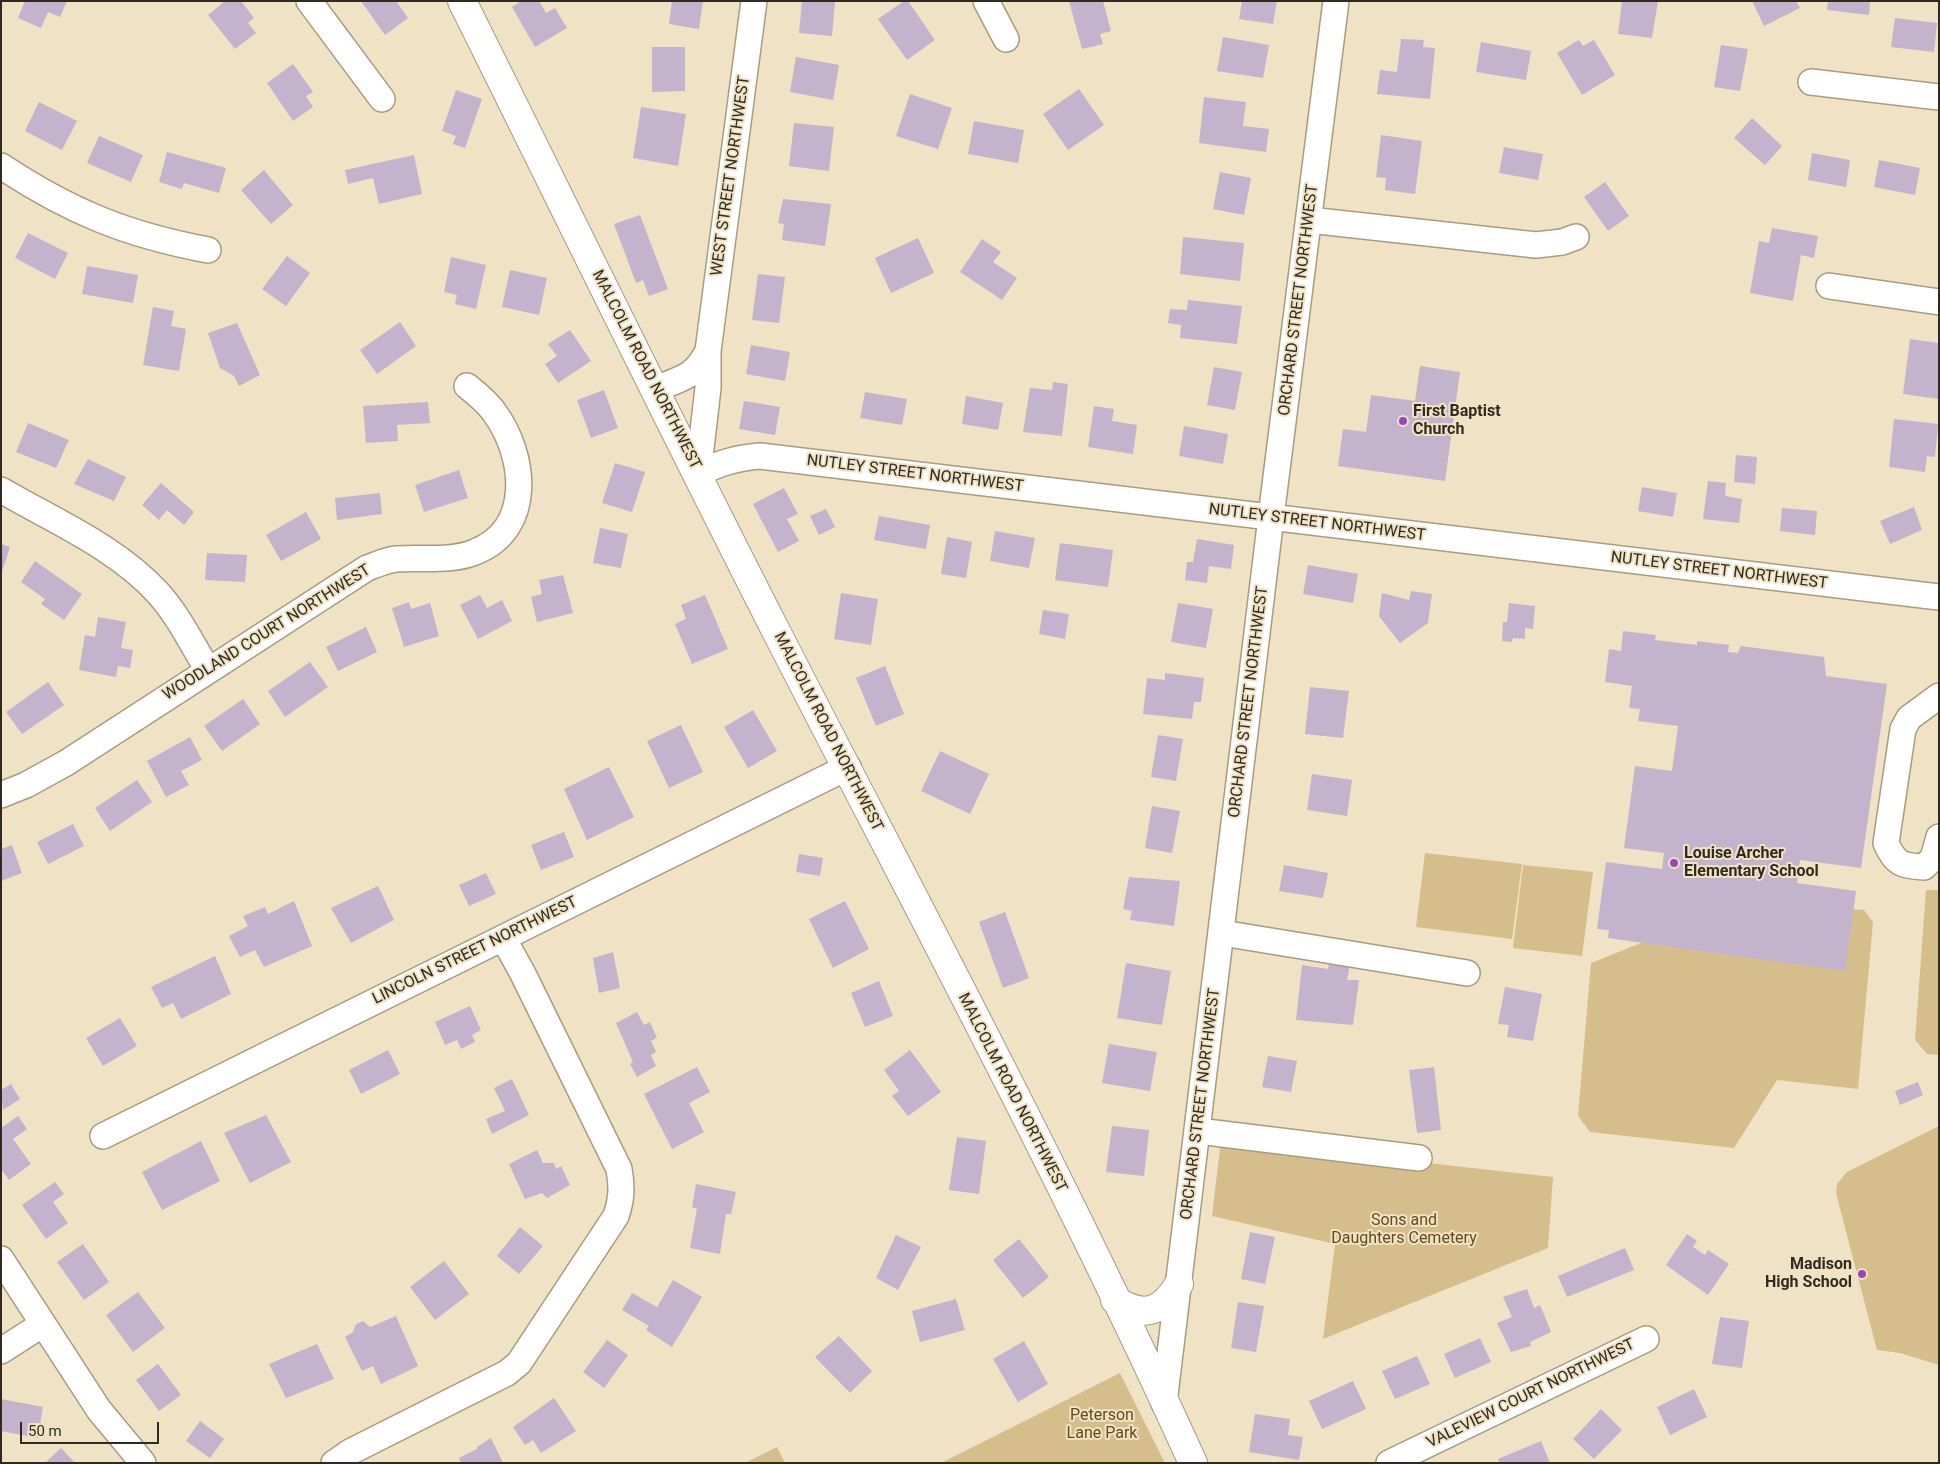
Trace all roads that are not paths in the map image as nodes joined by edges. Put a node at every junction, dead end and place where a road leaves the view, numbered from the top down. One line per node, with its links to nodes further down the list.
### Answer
1 (309, 1): 9 (street)
2 (462, 1): 18 (main road, MALCOLM ROAD NORTHWEST)
3 (754, 1): 16 (street, WEST STREET NORTHWEST)
4 (986, 1): 6 (street)
5 (1336, 1): 11 (street, ORCHARD STREET NORTHWEST)
6 (1006, 39)
7 (1811, 82): 8 (street)
8 (1939, 97)
9 (382, 99)
10 (1, 166): 13 (street)
11 (1309, 220): 12 (street); 21 (street, ORCHARD STREET NORTHWEST)
12 (1576, 237)
13 (208, 250)
14 (1828, 286): 15 (street)
15 (1939, 302)
16 (708, 351): 18 (street, WEST STREET NORTHWEST); 19 (street, WEST STREET NORTHWEST)
17 (467, 386): 23 (street, WOODLAND COURT NORTHWEST)
18 (656, 389): 19 (main road, MALCOLM ROAD NORTHWEST)
19 (698, 474): 21 (street, NUTLEY STREET NORTHWEST); 25 (main road, MALCOLM ROAD NORTHWEST)
20 (1, 490): 23 (street)
21 (1271, 517): 22 (street, NUTLEY STREET NORTHWEST); 28 (street, ORCHARD STREET NORTHWEST)
22 (1939, 598)
23 (208, 670): 26 (street, WOODLAND COURT NORTHWEST)
24 (1939, 696): 27 (street)
25 (848, 767): 29 (street, LINCOLN STREET NORTHWEST); 36 (main road, MALCOLM ROAD NORTHWEST)
26 (1, 795)
27 (1939, 838)
28 (1222, 933): 30 (street); 31 (street, ORCHARD STREET NORTHWEST)
29 (503, 938): 32 (street, LINCOLN STREET NORTHWEST); 42 (street)
30 (1467, 974)
31 (1198, 1130): 33 (street); 35 (street, ORCHARD STREET NORTHWEST)
32 (103, 1136)
33 (1419, 1158)
34 (1, 1258): 37 (street)
35 (1179, 1284): 36 (main road); 40 (street, ORCHARD STREET NORTHWEST)
36 (1115, 1300): 40 (main road, MALCOLM ROAD NORTHWEST)
37 (43, 1324): 39 (street); 41 (street)
38 (1646, 1339): 44 (street, VALEVIEW COURT NORTHWEST)
39 (1, 1351)
40 (1164, 1402): 43 (main road, MALCOLM ROAD NORTHWEST)
41 (143, 1463)
42 (334, 1463)
43 (1193, 1463)
44 (1389, 1463)

